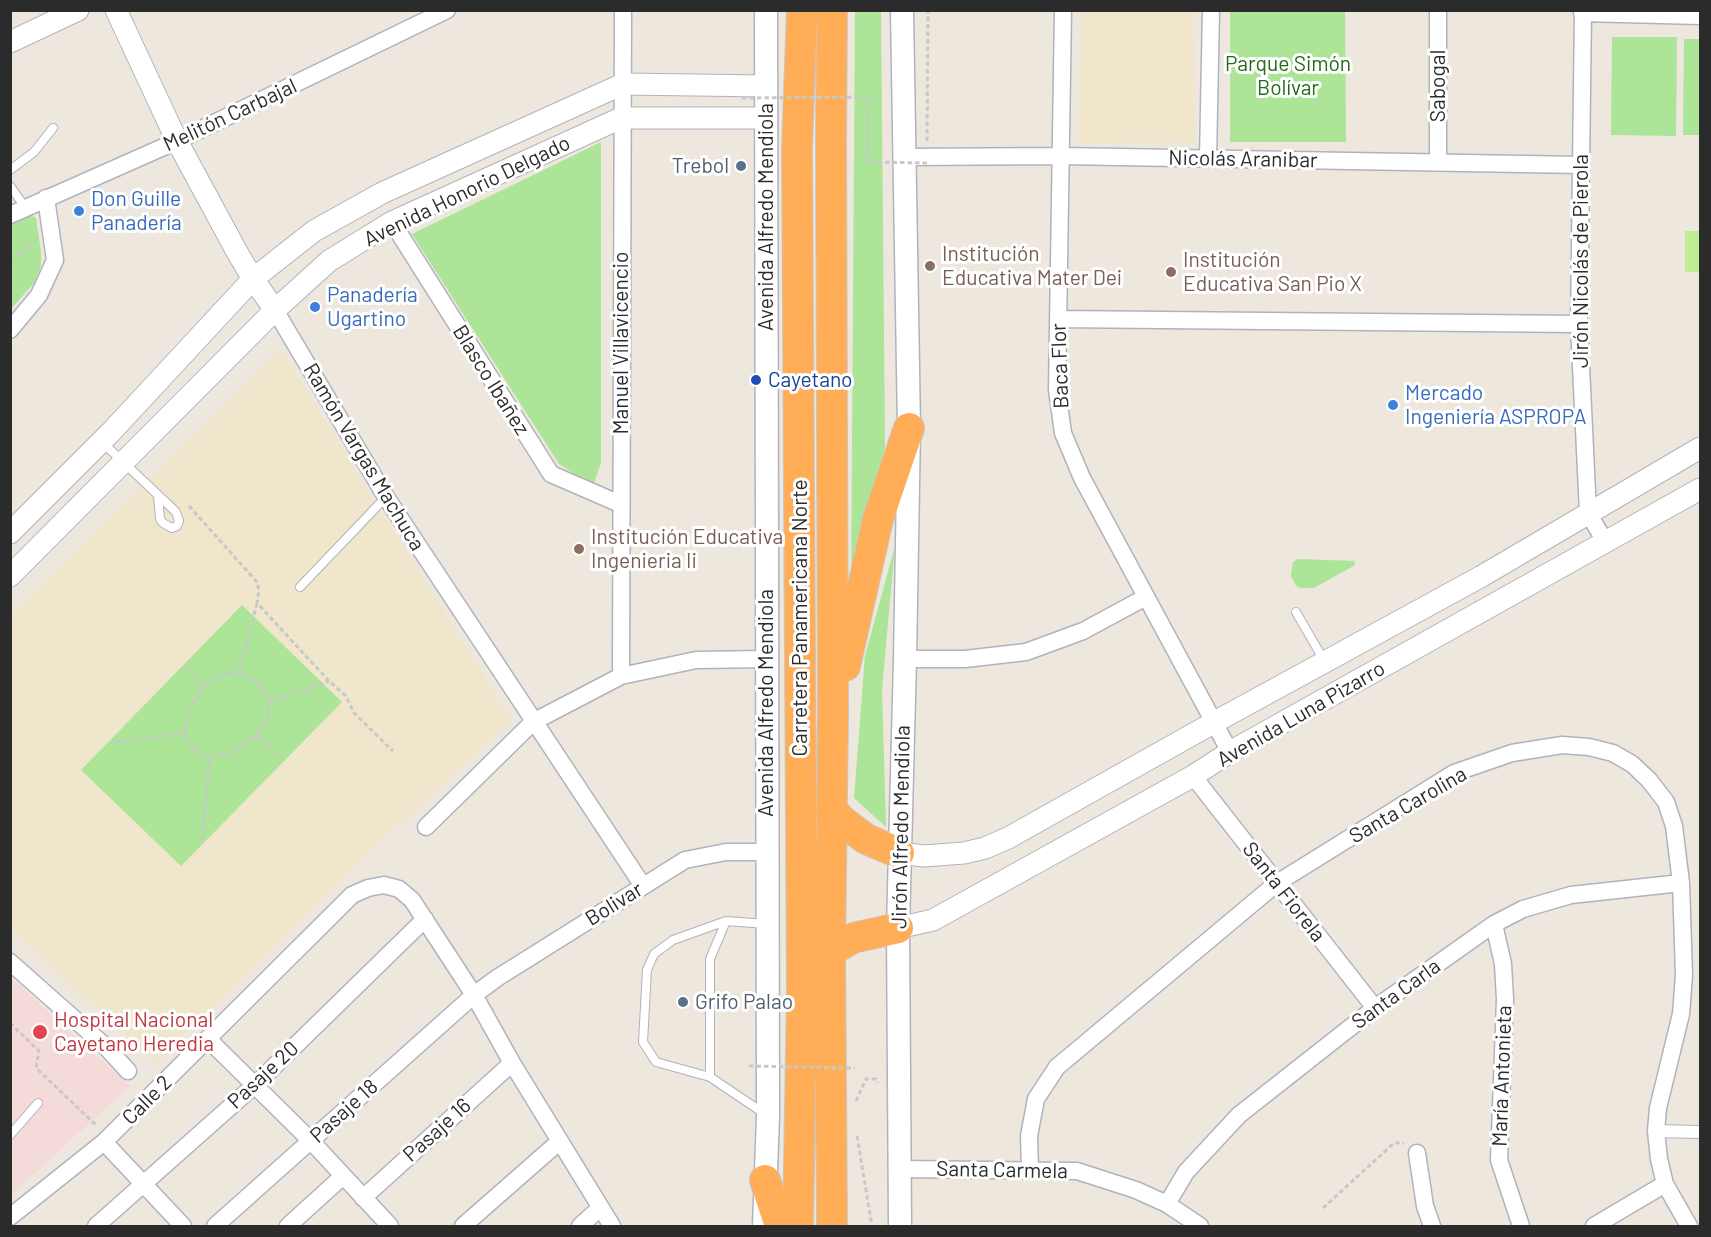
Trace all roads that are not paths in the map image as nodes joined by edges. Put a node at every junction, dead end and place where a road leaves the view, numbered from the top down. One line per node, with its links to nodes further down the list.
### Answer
1 (78, 10): 14 (street)
2 (116, 10): 20 (street, Ramón Vargas Machuca)
3 (447, 10): 20 (street, Melitón Carbajal)
4 (623, 10): 15 (street, Manuel Villavicencio)
5 (766, 10): 16 (main road, Avenida Alfredo Mendiola)
6 (802, 10): 111 (highway, Carretera Panamericana Norte)
7 (832, 10): 55 (highway, Carretera Panamericana Norte)
8 (903, 10): 22 (main road)
9 (1063, 10): 21 (street, Baca Flor)
10 (1210, 10): 23 (street)
11 (1438, 10): 24 (street, Sabogal)
12 (1582, 12): 13 (street); 25 (street, Jirón Nicolás de Pierola)
13 (1701, 16)
14 (10, 42)
15 (622, 84): 16 (street, Avenida Honorio Delgado); 17 (street, Manuel Villavicencio); 31 (street, Avenida Honorio Delgado)
16 (766, 86): 18 (main road, Avenida Alfredo Mendiola)
17 (621, 118): 18 (street, Avenida Honorio Delgado); 30 (street, Avenida Honorio Delgado); 43 (street, Manuel Villavicencio)
18 (766, 118): 51 (main road, Avenida Alfredo Mendiola)
19 (52, 128): 26 (lane)
20 (177, 141): 28 (street, Melitón Carbajal); 31 (street, Ramón Vargas Machuca)
21 (1061, 156): 22 (street, Nicolás Aranibar); 23 (street, Nicolás Aranibar); 33 (street, Baca Flor)
22 (905, 157): 36 (main road)
23 (1208, 158): 24 (street, Nicolás Aranibar)
24 (1438, 161): 25 (street, Nicolás Aranibar)
25 (1581, 165): 34 (street, Jirón Nicolás de Pierola)
26 (10, 170)
27 (10, 186): 29 (lane)
28 (46, 198): 29 (street, Melitón Carbajal); 35 (street)
29 (18, 211)
30 (392, 222): 32 (street, Avenida Honorio Delgado); 43 (street, Blasco Ibañez)
31 (253, 279): 32 (street, Ramón Vargas Machuca); 37 (street, Avenida Honorio Delgado)
32 (275, 310): 39 (street, Avenida Honorio Delgado); 42 (street, Ramón Vargas Machuca)
33 (1058, 319): 34 (street); 49 (street, Baca Flor)
34 (1579, 324): 44 (street, Jirón Nicolás de Pierola)
35 (10, 330)
36 (909, 428): 52 (main road, Jirón Alfredo Mendiola); 55 (highway)
37 (101, 441): 39 (lane); 45 (street, Avenida Honorio Delgado)
38 (1701, 448): 44 (street, Avenida Luna Pizarro)
39 (124, 462): 41 (lane); 47 (street, Avenida Honorio Delgado)
40 (1701, 489): 46 (street, Avenida Luna Pizarro)
41 (158, 495)
42 (386, 497): 48 (lane); 56 (street, Ramón Vargas Machuca)
43 (621, 504): 54 (street, Manuel Villavicencio)
44 (1588, 513): 46 (street, Jirón Nicolás de Pierola); 53 (street, Avenida Luna Pizarro)
45 (10, 534)
46 (1606, 543): 58 (street, Avenida Luna Pizarro)
47 (10, 576)
48 (300, 586)
49 (1146, 597): 52 (street); 57 (street, Baca Flor)
50 (1296, 612): 53 (lane)
51 (766, 659): 54 (street); 62 (main road, Avenida Alfredo Mendiola)
52 (905, 659): 63 (main road, Jirón Alfredo Mendiola)
53 (1325, 663): 57 (street, Avenida Luna Pizarro)
54 (621, 676): 56 (street)
55 (833, 716): 60 (highway, Carretera Panamericana Norte)
56 (533, 722): 61 (street); 66 (street, Ramón Vargas Machuca)
57 (1213, 723): 58 (street, Baca Flor); 63 (street, Avenida Luna Pizarro)
58 (1230, 752): 59 (street, Avenida Luna Pizarro)
59 (1193, 776): 64 (street, Santa Fiorela); 71 (street, Avenida Luna Pizarro)
60 (831, 809): 63 (highway); 72 (highway, Carretera Panamericana Norte)
61 (426, 827)
62 (767, 852): 66 (street, Bolivar); 69 (main road, Avenida Alfredo Mendiola)
63 (899, 853): 71 (main road, Jirón Alfredo Mendiola)
64 (1277, 883): 65 (street, Santa Carolina); 75 (street, Santa Fiorela); 91 (street, Santa Carolina)
65 (1681, 883): 70 (street, Santa Carla); 83 (street, Santa Carolina)
66 (643, 886): 74 (street, Bolivar)
67 (425, 919): 74 (street); 76 (street, Calle 2); 80 (street, Pasaje 20)
68 (726, 921): 69 (lane); 79 (lane); 79 (lane)
69 (767, 924): 82 (main road, Avenida Alfredo Mendiola)
70 (1494, 924): 75 (street, Santa Carla); 115 (street, María Antonieta)
71 (898, 928): 72 (highway); 90 (main road, Jirón Alfredo Mendiola)
72 (830, 951): 100 (highway, Carretera Panamericana Norte)
73 (10, 962): 78 (street)
74 (474, 994): 77 (street); 87 (street, Pasaje 18)
75 (1375, 1008): 97 (street, Santa Carla)
76 (208, 1039): 80 (street); 86 (street, Calle 2)
77 (512, 1063): 88 (street); 96 (street, Pasaje 16)
78 (128, 1071)
79 (710, 1077): 82 (lane)
80 (256, 1084): 87 (street); 94 (street, Pasaje 20)
81 (38, 1103): 85 (lane)
82 (768, 1116): 93 (main road, Avenida Alfredo Mendiola)
83 (1656, 1131): 84 (street); 95 (street, Santa Carolina)
84 (1701, 1132)
85 (10, 1135)
86 (107, 1140): 94 (street); 99 (street, Calle 2)
87 (311, 1141): 92 (street); 103 (street, Pasaje 18)
88 (560, 1141): 98 (street); 106 (street)
89 (1417, 1153): 114 (street)
90 (900, 1169): 91 (street, Santa Carmela); 112 (main road, Jirón Alfredo Mendiola)
91 (1030, 1170): 97 (street, Santa Carmela)
92 (343, 1176): 96 (street); 104 (street)
93 (765, 1180): 109 (main road); 110 (highway)
94 (143, 1184): 101 (street, Pasaje 20); 102 (street)
95 (1665, 1184): 116 (street); 117 (street, Santa Carolina)
96 (363, 1198): 105 (street)
97 (1167, 1204): 113 (street, Santa Carmela)
98 (600, 1208): 107 (street); 108 (street)
99 (10, 1217)
100 (834, 1221)
101 (96, 1227)
102 (183, 1227)
103 (214, 1227)
104 (288, 1227)
105 (390, 1227)
106 (463, 1227)
107 (580, 1227)
108 (612, 1227)
109 (764, 1227)
110 (780, 1227)
111 (798, 1227)
112 (900, 1227)
113 (1200, 1227)
114 (1432, 1227)
115 (1521, 1227)
116 (1594, 1227)
117 (1689, 1227)

